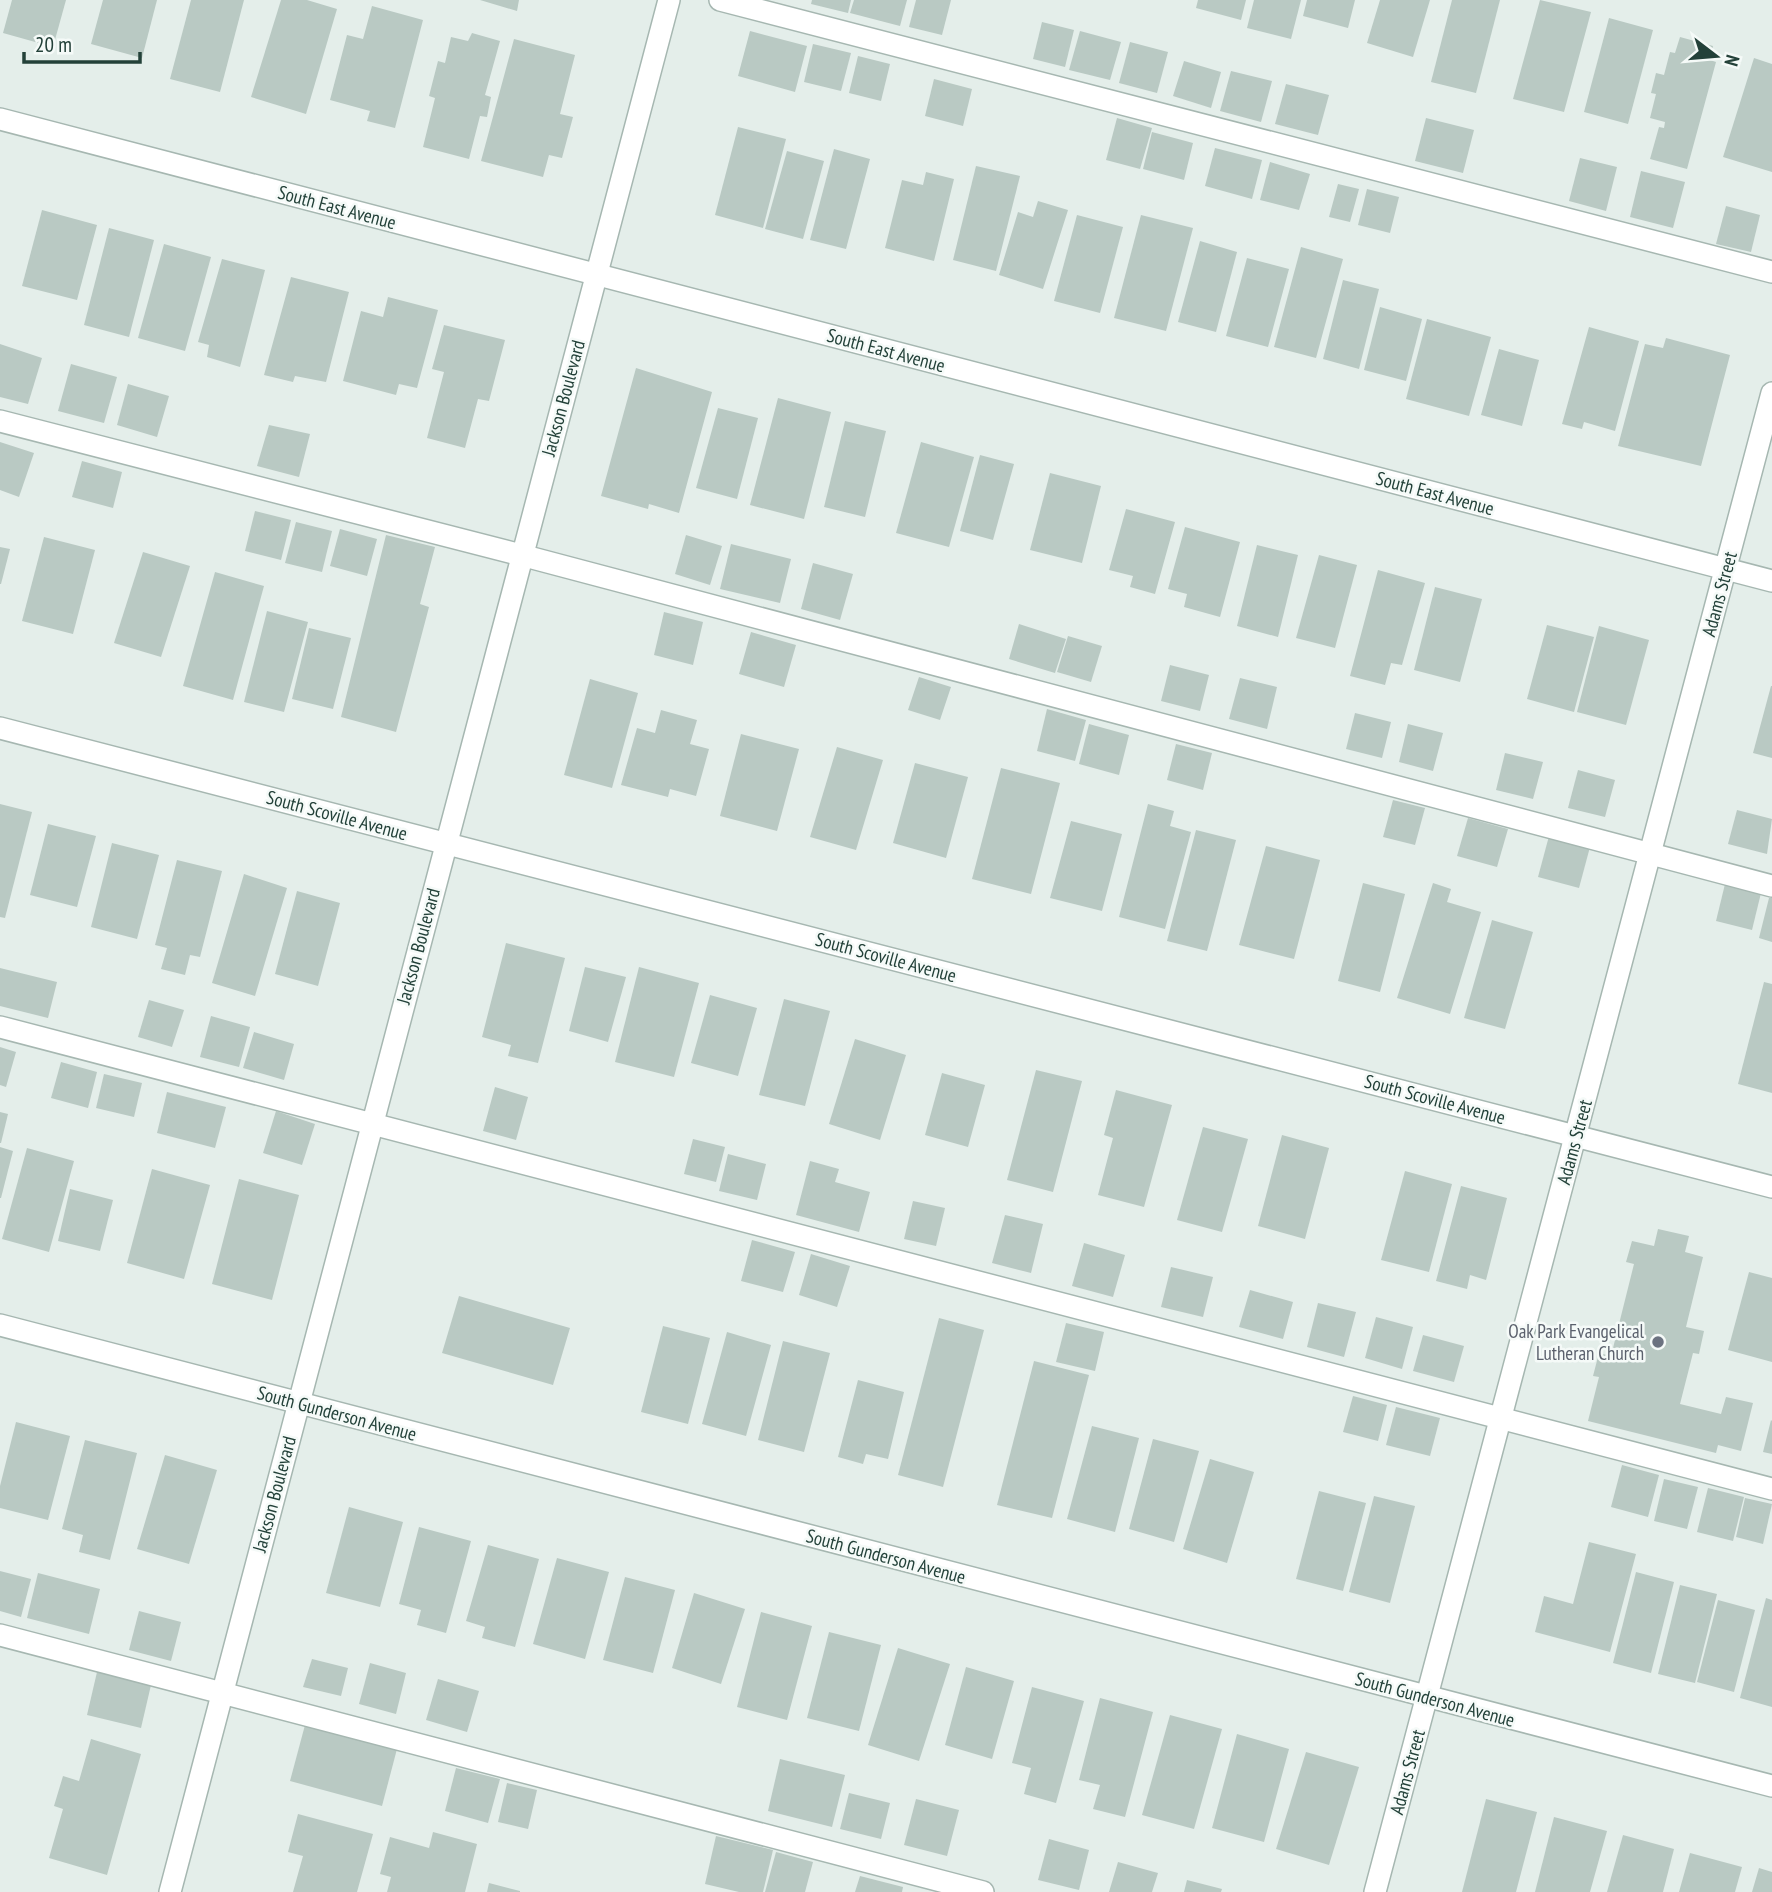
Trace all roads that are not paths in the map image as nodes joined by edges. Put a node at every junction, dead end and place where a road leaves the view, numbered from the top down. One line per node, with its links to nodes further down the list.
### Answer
1 (668, 0): 5 (street, Jackson Boulevard)
2 (720, 0): 4 (street)
3 (0, 119): 5 (street, South East Avenue)
4 (1772, 272)
5 (596, 274): 8 (street, Jackson Boulevard); 9 (street, South East Avenue)
6 (1772, 393): 9 (street, Adams Street)
7 (0, 421): 8 (street)
8 (521, 555): 12 (street, Jackson Boulevard); 13 (street)
9 (1726, 569): 10 (street, South East Avenue); 13 (street, Adams Street)
10 (1772, 581)
11 (0, 727): 12 (street, South Scoville Avenue)
12 (445, 843): 16 (street, Jackson Boulevard); 17 (street, South Scoville Avenue)
13 (1650, 854): 14 (street); 17 (street, Adams Street)
14 (1772, 886)
15 (0, 1027): 16 (street)
16 (371, 1124): 20 (street, Jackson Boulevard); 21 (street)
17 (1575, 1136): 18 (street, South Scoville Avenue); 21 (street, Adams Street)
18 (1772, 1187)
19 (0, 1325): 20 (street, South Gunderson Avenue)
20 (298, 1402): 24 (street, Jackson Boulevard); 25 (street, South Gunderson Avenue)
21 (1500, 1419): 22 (street); 25 (street, Adams Street)
22 (1772, 1489)
23 (0, 1635): 24 (street)
24 (222, 1693): 27 (street, Jackson Boulevard); 28 (street)
25 (1426, 1697): 26 (street, South Gunderson Avenue); 29 (street, Adams Street)
26 (1772, 1786)
27 (170, 1892)
28 (984, 1892)
29 (1375, 1892)

